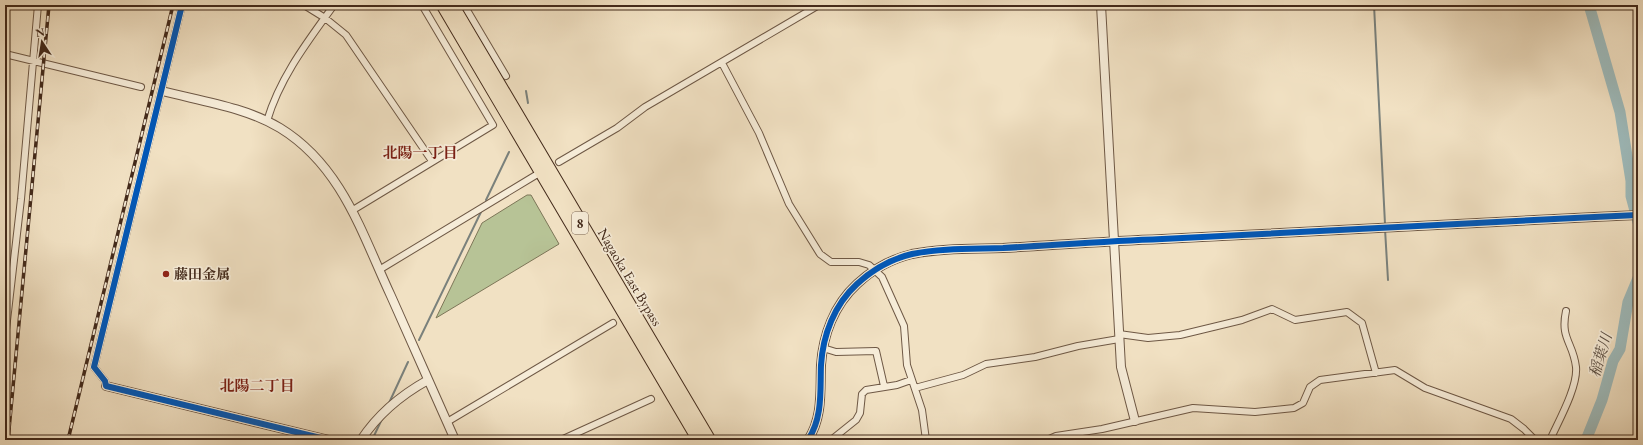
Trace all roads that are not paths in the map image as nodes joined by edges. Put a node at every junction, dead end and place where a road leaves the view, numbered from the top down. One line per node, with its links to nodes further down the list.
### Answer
1 (38, 5): 13 (street)
2 (182, 5): 17 (street)
3 (304, 5): 11 (street)
4 (334, 5): 11 (street)
5 (422, 5): 19 (street)
6 (442, 5): 46 (highway, Nagaoka East Bypass / 8)
7 (453, 5): 47 (highway, Nagaoka East Bypass / 8)
8 (464, 5): 15 (street)
9 (819, 5): 14 (street)
10 (1101, 5): 24 (street)
11 (325, 18): 18 (street); 19 (street)
12 (5, 54): 13 (street)
13 (34, 61): 16 (street); 30 (street)
14 (722, 63): 20 (street); 25 (street)
15 (506, 76)
16 (141, 87)
17 (162, 91): 18 (street); 35 (street)
18 (267, 121): 22 (street)
19 (432, 161): 22 (street)
20 (559, 162)
21 (536, 175): 26 (street)
22 (353, 210): 26 (street)
23 (1638, 215): 24 (street)
24 (1114, 241): 25 (street); 29 (street)
25 (876, 269): 31 (street); 34 (street)
26 (379, 270): 33 (street)
27 (1566, 311): 53 (street)
28 (613, 323): 40 (street)
29 (1119, 337): 32 (street); 37 (street); 39 (street)
30 (5, 338)
31 (823, 348): 36 (street); 41 (street)
32 (1376, 373): 39 (street); 52 (street)
33 (428, 380): 40 (street); 43 (street)
34 (912, 380): 36 (street); 37 (street)
35 (106, 386): 42 (street)
36 (884, 386): 49 (street)
37 (915, 388): 50 (street)
38 (651, 399): 45 (street)
39 (1134, 421): 51 (street)
40 (447, 422): 44 (street)
41 (810, 438): 48 (street)
42 (329, 440)
43 (362, 440)
44 (455, 440)
45 (561, 440)
46 (698, 440)
47 (710, 440)
48 (819, 440)
49 (830, 440)
50 (926, 440)
51 (1047, 440)
52 (1535, 440)
53 (1550, 440)

